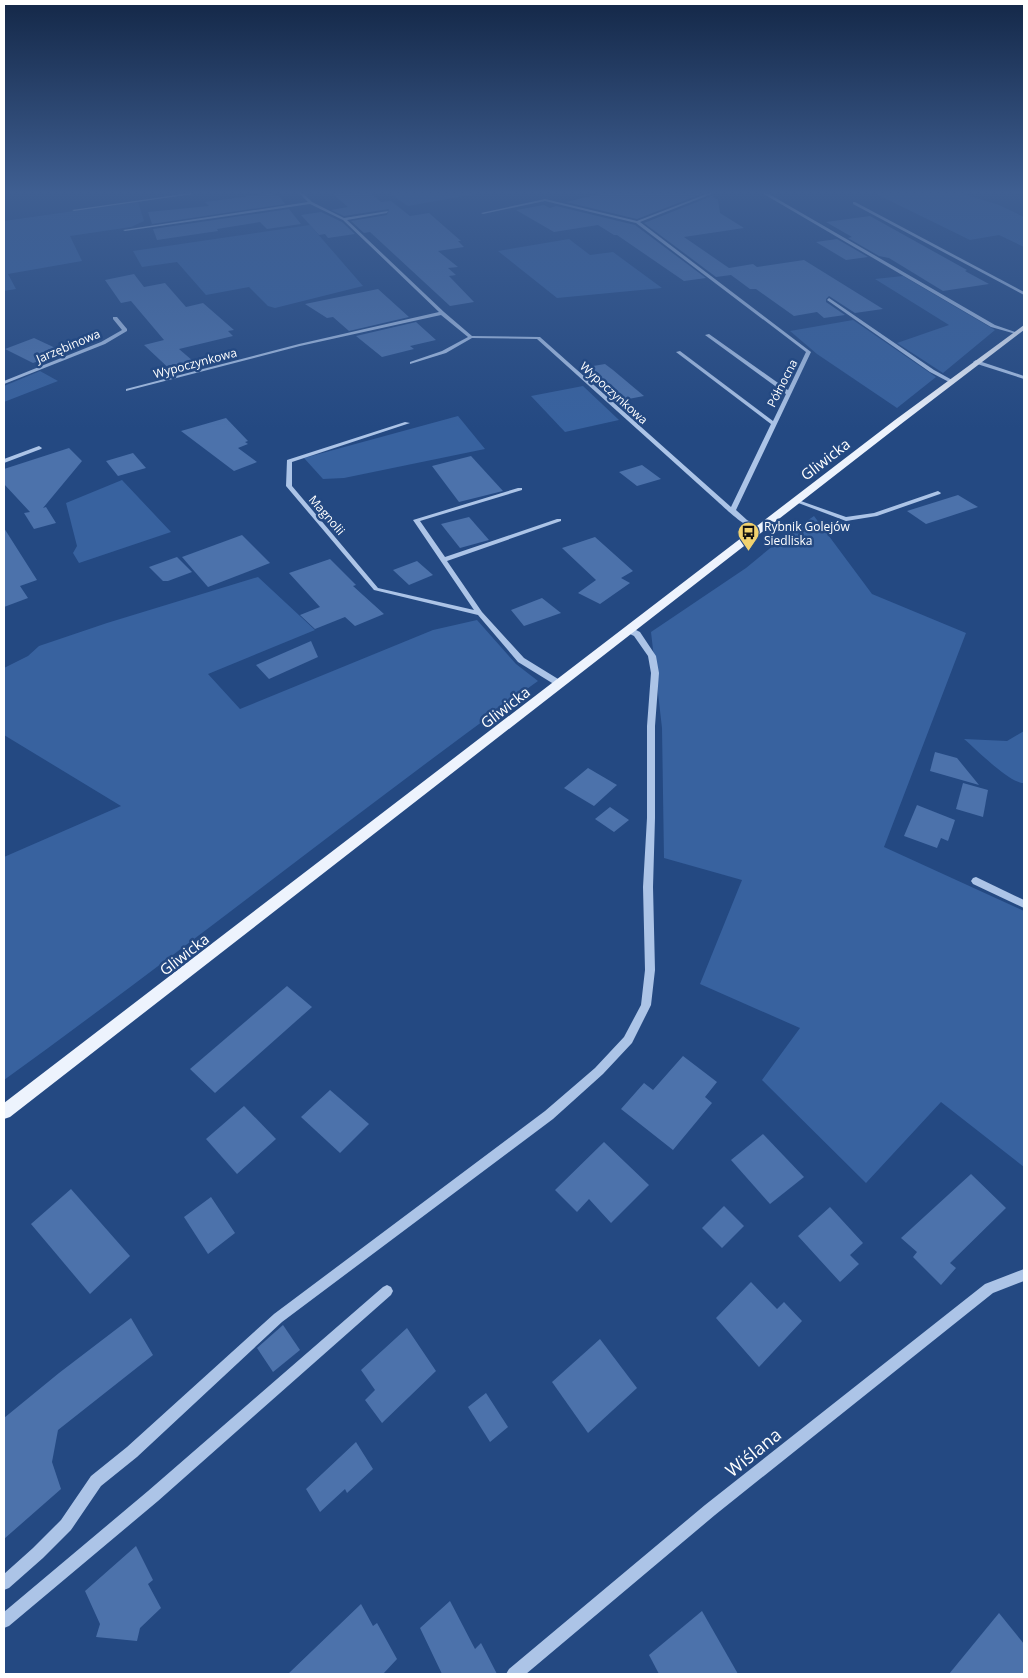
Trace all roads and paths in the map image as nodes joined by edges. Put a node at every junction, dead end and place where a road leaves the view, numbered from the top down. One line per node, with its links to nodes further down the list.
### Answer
1 (399, 271): 7 (street)
2 (702, 271): 19 (street, Północna)
3 (899, 271): 9 (street)
4 (982, 271): 5 (street)
5 (1024, 294)
6 (829, 299): 16 (street)
7 (442, 313): 11 (street); 18 (street, Wypoczynkowa)
8 (115, 318): 17 (street, Jarzębinowa)
9 (1020, 330): 13 (main road, Gliwicka)
10 (707, 335): 19 (street)
11 (471, 337): 14 (street); 27 (street, Wypoczynkowa)
12 (678, 352): 21 (street)
13 (976, 362): 15 (street); 16 (main road, Gliwicka)
14 (412, 363)
15 (1024, 378)
16 (951, 381): 26 (main road, Gliwicka)
17 (4, 383)
18 (128, 390)
19 (788, 393): 21 (street, Północna)
20 (407, 423): 31 (street, Magnolii)
21 (773, 423): 27 (street, Północna)
22 (40, 448): 23 (street)
23 (4, 461)
24 (520, 490): 30 (street)
25 (938, 494): 26 (street)
26 (796, 501): 29 (main road, Gliwicka)
27 (733, 510): 29 (street, Wypoczynkowa)
28 (559, 520): 30 (street)
29 (759, 529): 32 (main road, Gliwicka)
30 (444, 560): 31 (street)
31 (480, 613): 33 (street)
32 (629, 630): 33 (main road, Gliwicka); 39 (street)
33 (560, 684): 36 (main road, Gliwicka)
34 (976, 881): 35 (street)
35 (1024, 904)
36 (4, 1112)
37 (1024, 1275): 41 (street, Wiślana)
38 (387, 1291): 40 (street)
39 (4, 1583)
40 (4, 1621)
41 (514, 1674)

